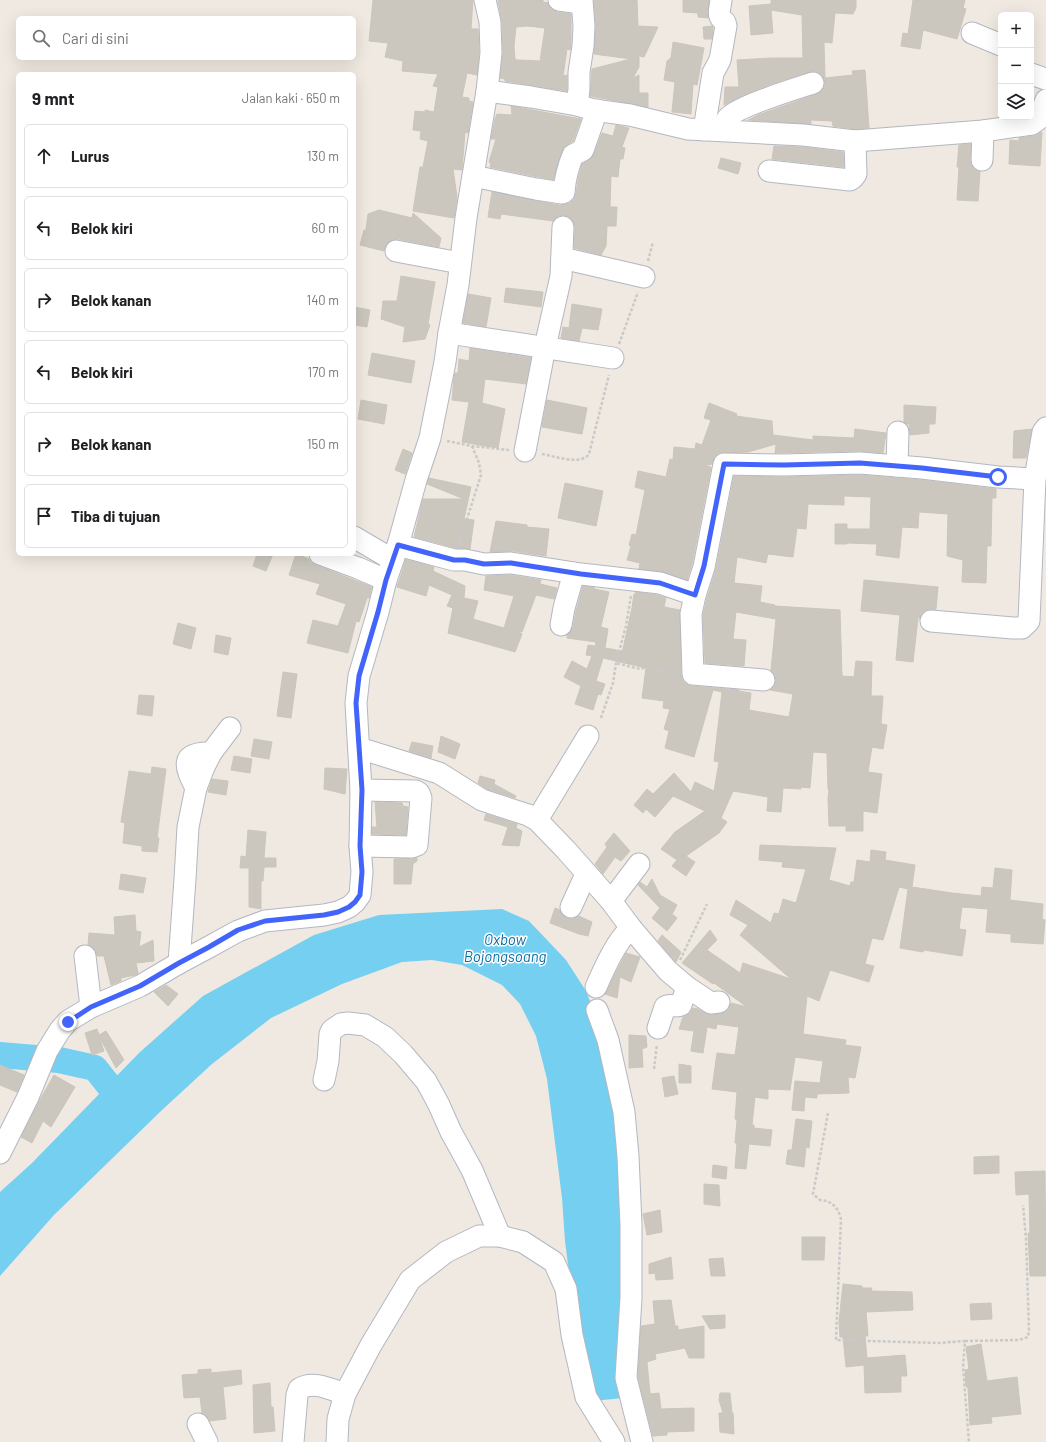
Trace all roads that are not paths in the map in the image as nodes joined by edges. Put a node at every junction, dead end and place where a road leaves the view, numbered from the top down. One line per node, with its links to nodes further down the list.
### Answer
1 (485, 0): 10 (street)
2 (559, 0): 4 (street)
3 (721, 0): 14 (street)
4 (581, 2): 12 (street)
5 (972, 33): 6 (street)
6 (998, 44)
7 (1034, 75): 8 (street)
8 (1046, 79)
9 (813, 83): 14 (street)
10 (487, 91): 12 (street); 19 (street)
11 (1046, 100): 15 (street)
12 (577, 105): 13 (street)
13 (597, 110): 14 (street); 19 (street)
14 (713, 130): 16 (street)
15 (983, 131): 16 (street); 17 (street)
16 (854, 141): 18 (street)
17 (982, 160)
18 (769, 171)
19 (473, 176): 23 (street)
20 (563, 227): 22 (street)
21 (396, 251): 23 (street)
22 (562, 258): 24 (street); 26 (street)
23 (460, 263): 25 (street)
24 (644, 277)
25 (449, 333): 26 (street); 34 (street)
26 (545, 347): 27 (street); 30 (street)
27 (613, 358)
28 (1046, 428): 32 (street)
29 (898, 432): 31 (street)
30 (525, 452)
31 (897, 466): 32 (street); 38 (street)
32 (1036, 479): 39 (street)
33 (356, 538): 34 (street)
34 (396, 553): 36 (street); 37 (street)
35 (325, 556): 37 (street)
36 (574, 572): 38 (street); 40 (street)
37 (386, 580): 44 (street)
38 (695, 595): 41 (street)
39 (931, 620)
40 (561, 624)
41 (764, 680)
42 (230, 728): 54 (street)
43 (588, 736): 46 (street)
44 (360, 748): 45 (street); 46 (street)
45 (362, 790): 47 (street); 47 (street)
46 (537, 820): 49 (street)
47 (360, 846): 54 (street)
48 (639, 864): 50 (street)
49 (586, 874): 50 (street); 51 (street)
50 (611, 901): 52 (street)
51 (571, 907)
52 (631, 928): 55 (street); 56 (street)
53 (85, 956): 58 (street)
54 (179, 963): 58 (street)
55 (669, 976): 57 (street); 60 (street)
56 (596, 987)
57 (719, 1002)
58 (91, 1007): 62 (street)
59 (597, 1010): 66 (street)
60 (658, 1028)
61 (324, 1080): 63 (street)
62 (0, 1153)
63 (500, 1236): 64 (street); 65 (street)
64 (345, 1394): 67 (street); 68 (street)
65 (613, 1440): 66 (street)
66 (641, 1440)
67 (293, 1442)
68 (337, 1442)

